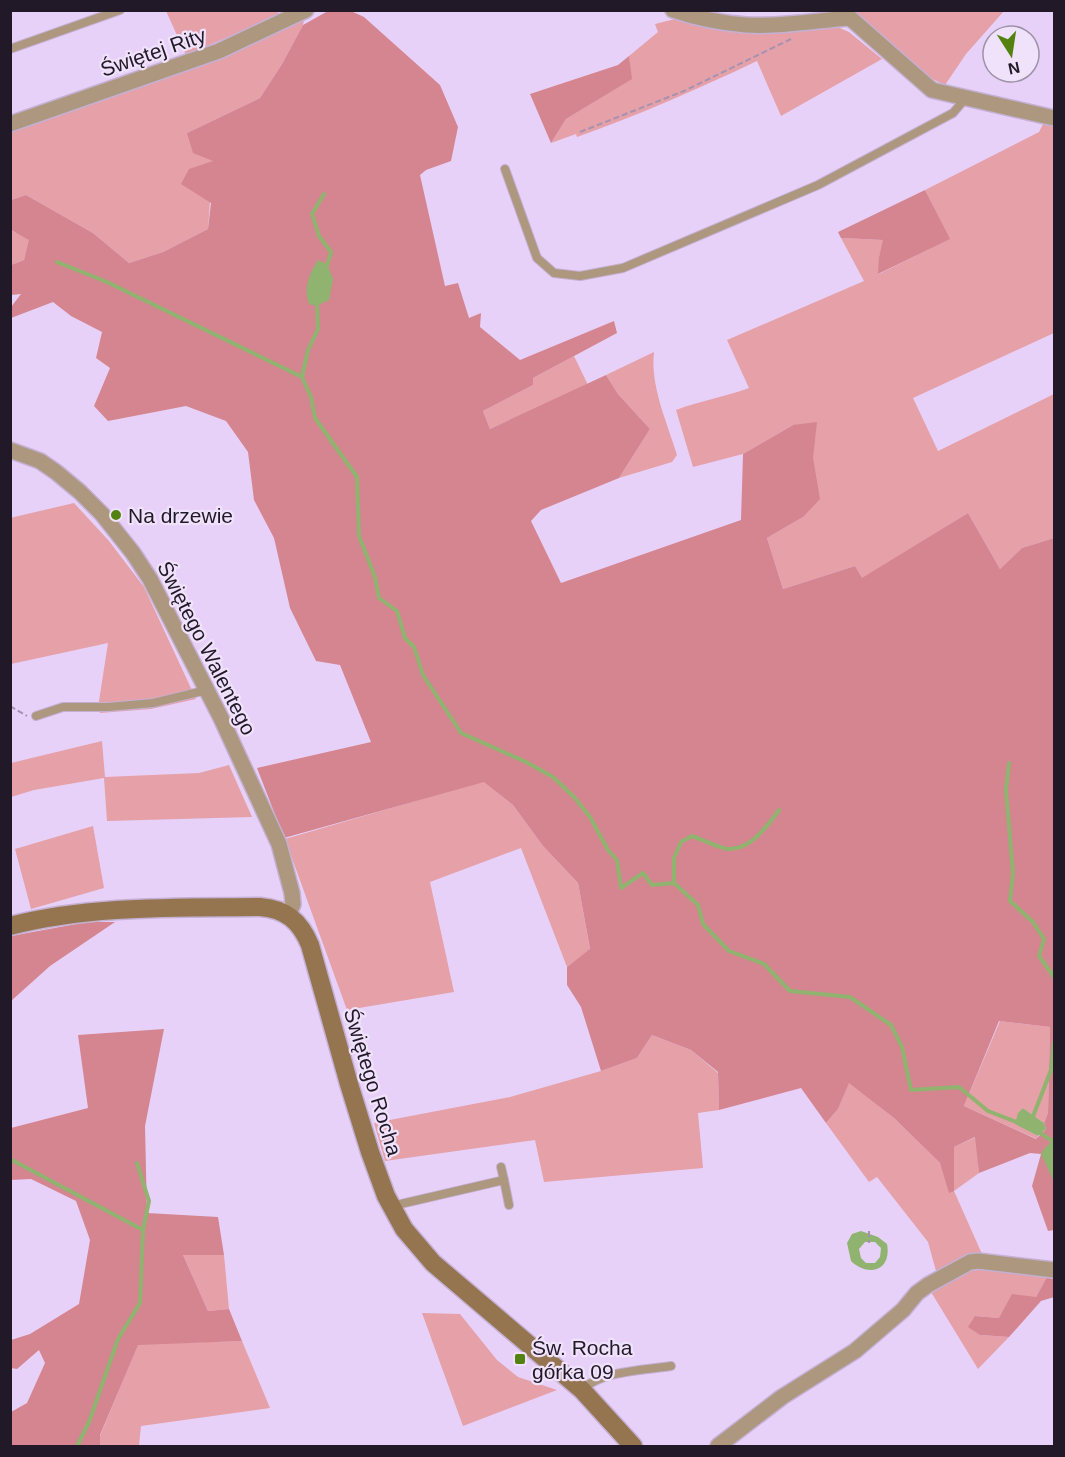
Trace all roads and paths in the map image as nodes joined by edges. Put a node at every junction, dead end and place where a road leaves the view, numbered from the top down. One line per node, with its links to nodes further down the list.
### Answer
1 (120, 10): 6 (lane)
2 (306, 10): 9 (street, Świętej Rity)
3 (673, 10): 5 (street)
4 (844, 14): 5 (street); 7 (street)
5 (808, 22): 10 (path)
6 (10, 49)
7 (965, 99): 8 (street); 11 (lane)
8 (1054, 118)
9 (10, 124)
10 (580, 132)
11 (505, 169)
12 (10, 450): 13 (street, Świętego Walentego)
13 (207, 690): 15 (lane); 16 (street, Świętego Walentego)
14 (10, 706): 15 (path)
15 (36, 716)
16 (289, 915): 17 (street); 21 (street, Świętego Rocha)
17 (10, 926)
18 (501, 1167): 19 (lane)
19 (504, 1180): 20 (lane); 21 (lane)
20 (509, 1205)
21 (391, 1206): 26 (street, Świętego Rocha)
22 (869, 1231): 23 (path)
23 (869, 1243)
24 (1054, 1270): 28 (street)
25 (671, 1366): 26 (lane)
26 (582, 1390): 27 (street, Świętego Rocha)
27 (633, 1446)
28 (718, 1446)

